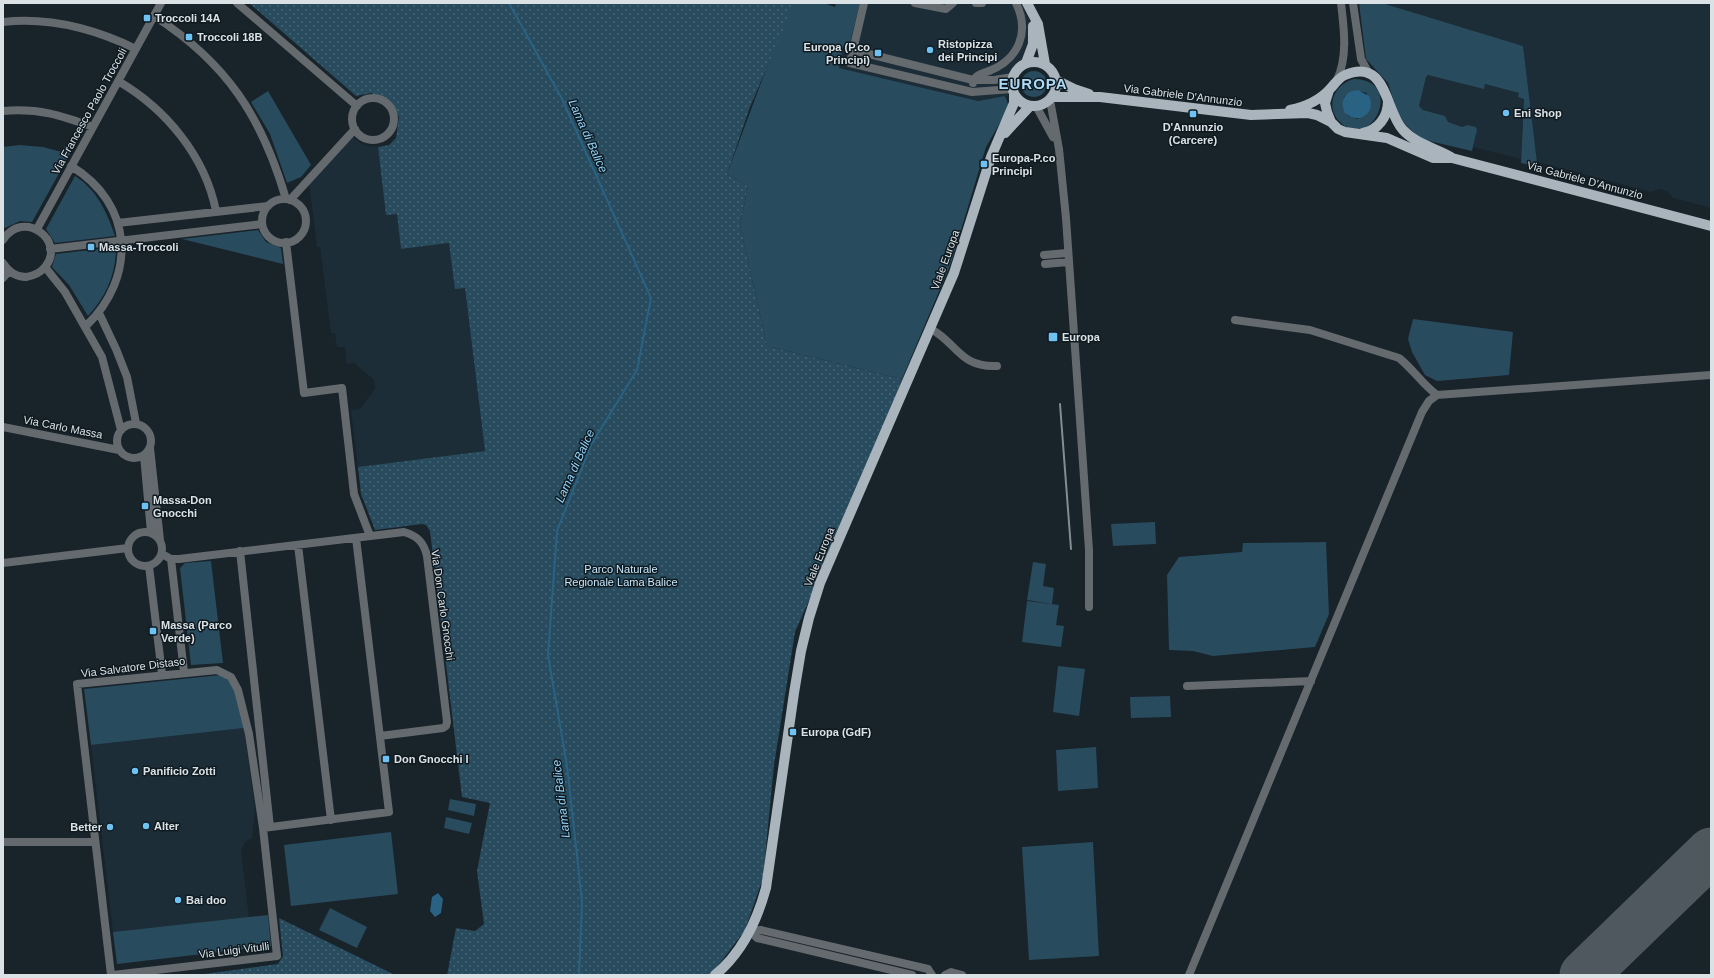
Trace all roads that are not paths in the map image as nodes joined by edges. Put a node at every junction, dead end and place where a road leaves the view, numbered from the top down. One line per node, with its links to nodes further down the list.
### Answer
1 (161, 3): 13 (street, Via Francesco Paolo Troccoli)
2 (237, 3): 34 (street)
3 (864, 3): 17 (street)
4 (915, 3): 12 (street)
5 (953, 3): 12 (street)
6 (976, 3): 7 (street)
7 (982, 3)
8 (1016, 3): 24 (street)
9 (1027, 3): 14 (main road)
10 (1341, 3): 26 (street)
11 (1353, 3): 22 (street)
12 (925, 4)
13 (154, 16): 16 (street, Via Francesco Paolo Troccoli); 46 (street)
14 (1033, 16): 19 (main road); 20 (main road)
15 (3, 22): 16 (street)
16 (136, 49): 27 (street, Via Francesco Paolo Troccoli)
17 (853, 50): 18 (street); 21 (street)
18 (883, 57): 21 (street); 24 (street)
19 (1026, 63): 20 (main road); 23 (main road)
20 (1044, 64): 25 (main road)
21 (880, 70): 30 (street)
22 (1369, 74): 26 (main road); 33 (main road)
23 (1013, 77): 24 (street); 29 (main road)
24 (974, 80): 30 (street)
25 (1056, 80): 31 (main road, Via Gabriele D'Annunzio); 32 (main road)
26 (1337, 80): 28 (main road)
27 (118, 82): 39 (street, Via Francesco Paolo Troccoli); 48 (street)
28 (1329, 90): 37 (main road); 38 (main road)
29 (1013, 91): 30 (street); 35 (main road); 43 (main road, Viale Europa)
30 (972, 92)
31 (1100, 97): 32 (main road, Via Gabriele D'Annunzio); 37 (main road, Via Gabriele D'Annunzio)
32 (1051, 98): 35 (main road); 42 (street)
33 (1388, 99): 41 (main road); 44 (main road)
34 (357, 106): 40 (street); 40 (street)
35 (1033, 106): 42 (street); 43 (main road, Viale Europa)
36 (3, 111): 39 (street)
37 (1263, 115): 38 (main road)
38 (1331, 122): 41 (main road)
39 (93, 127): 45 (street, Via Francesco Paolo Troccoli)
40 (355, 129): 46 (street)
41 (1359, 134): 44 (main road)
42 (1059, 149): 57 (street)
43 (991, 157): 67 (main road, Viale Europa)
44 (1452, 158): 51 (main road, Via Gabriele D'Annunzio)
45 (71, 166): 49 (street); 52 (street, Via Francesco Paolo Troccoli)
46 (288, 199): 47 (street); 55 (street)
47 (268, 206): 48 (street); 50 (street)
48 (216, 211): 49 (street)
49 (118, 223): 54 (street)
50 (262, 224): 54 (street); 55 (street)
51 (1711, 226)
52 (37, 229): 53 (street); 56 (street)
53 (4, 237)
54 (122, 241): 56 (street); 64 (street)
55 (286, 242): 78 (street)
56 (50, 249): 62 (street)
57 (1067, 253): 58 (street); 59 (street)
58 (1044, 255)
59 (1068, 262): 60 (street); 88 (street)
60 (1045, 264)
61 (5, 266): 62 (street); 63 (street)
62 (44, 268): 66 (street)
63 (3, 278)
64 (99, 313): 66 (street); 71 (street)
65 (1235, 320): 70 (street)
66 (86, 326): 73 (street)
67 (931, 328): 68 (street); 98 (main road, Viale Europa)
68 (997, 366)
69 (1711, 375): 70 (street)
70 (1437, 395): 91 (street)
71 (136, 424): 73 (street); 74 (street)
72 (3, 427): 75 (street, Via Carlo Massa)
73 (121, 430): 75 (street)
74 (150, 448): 76 (street); 80 (street)
75 (119, 450): 76 (street)
76 (144, 456): 77 (street)
77 (151, 532): 80 (street); 82 (street)
78 (370, 536): 79 (street, Via Don Carlo Gnocchi); 93 (street, Via Don Carlo Gnocchi)
79 (356, 538): 81 (street, Via Don Carlo Gnocchi); 93 (street)
80 (160, 540): 84 (street)
81 (298, 545): 83 (street, Via Don Carlo Gnocchi); 94 (street)
82 (128, 548): 86 (street); 87 (street)
83 (240, 551): 85 (street, Via Don Carlo Gnocchi); 95 (street)
84 (162, 554): 85 (street); 87 (street)
85 (172, 559): 89 (street)
86 (3, 563)
87 (149, 566): 90 (street)
88 (1089, 607)
89 (184, 672): 90 (street, Via Salvatore Distaso); 95 (street, Via Salvatore Distaso)
90 (162, 674): 97 (street, Via Salvatore Distaso)
91 (1311, 680): 92 (street); 105 (street)
92 (1188, 686)
93 (380, 736): 94 (street)
94 (331, 820): 95 (street)
95 (266, 827): 99 (street, Via Luigi Vitulli)
96 (3, 842): 97 (street)
97 (95, 842): 99 (street, Via Salvatore Distaso)
98 (750, 931): 100 (main road, Viale Europa); 101 (street); 102 (street)
99 (112, 975)
100 (715, 975)
101 (912, 975)
102 (932, 975)
103 (945, 975): 104 (street)
104 (962, 975)
105 (1189, 975)

